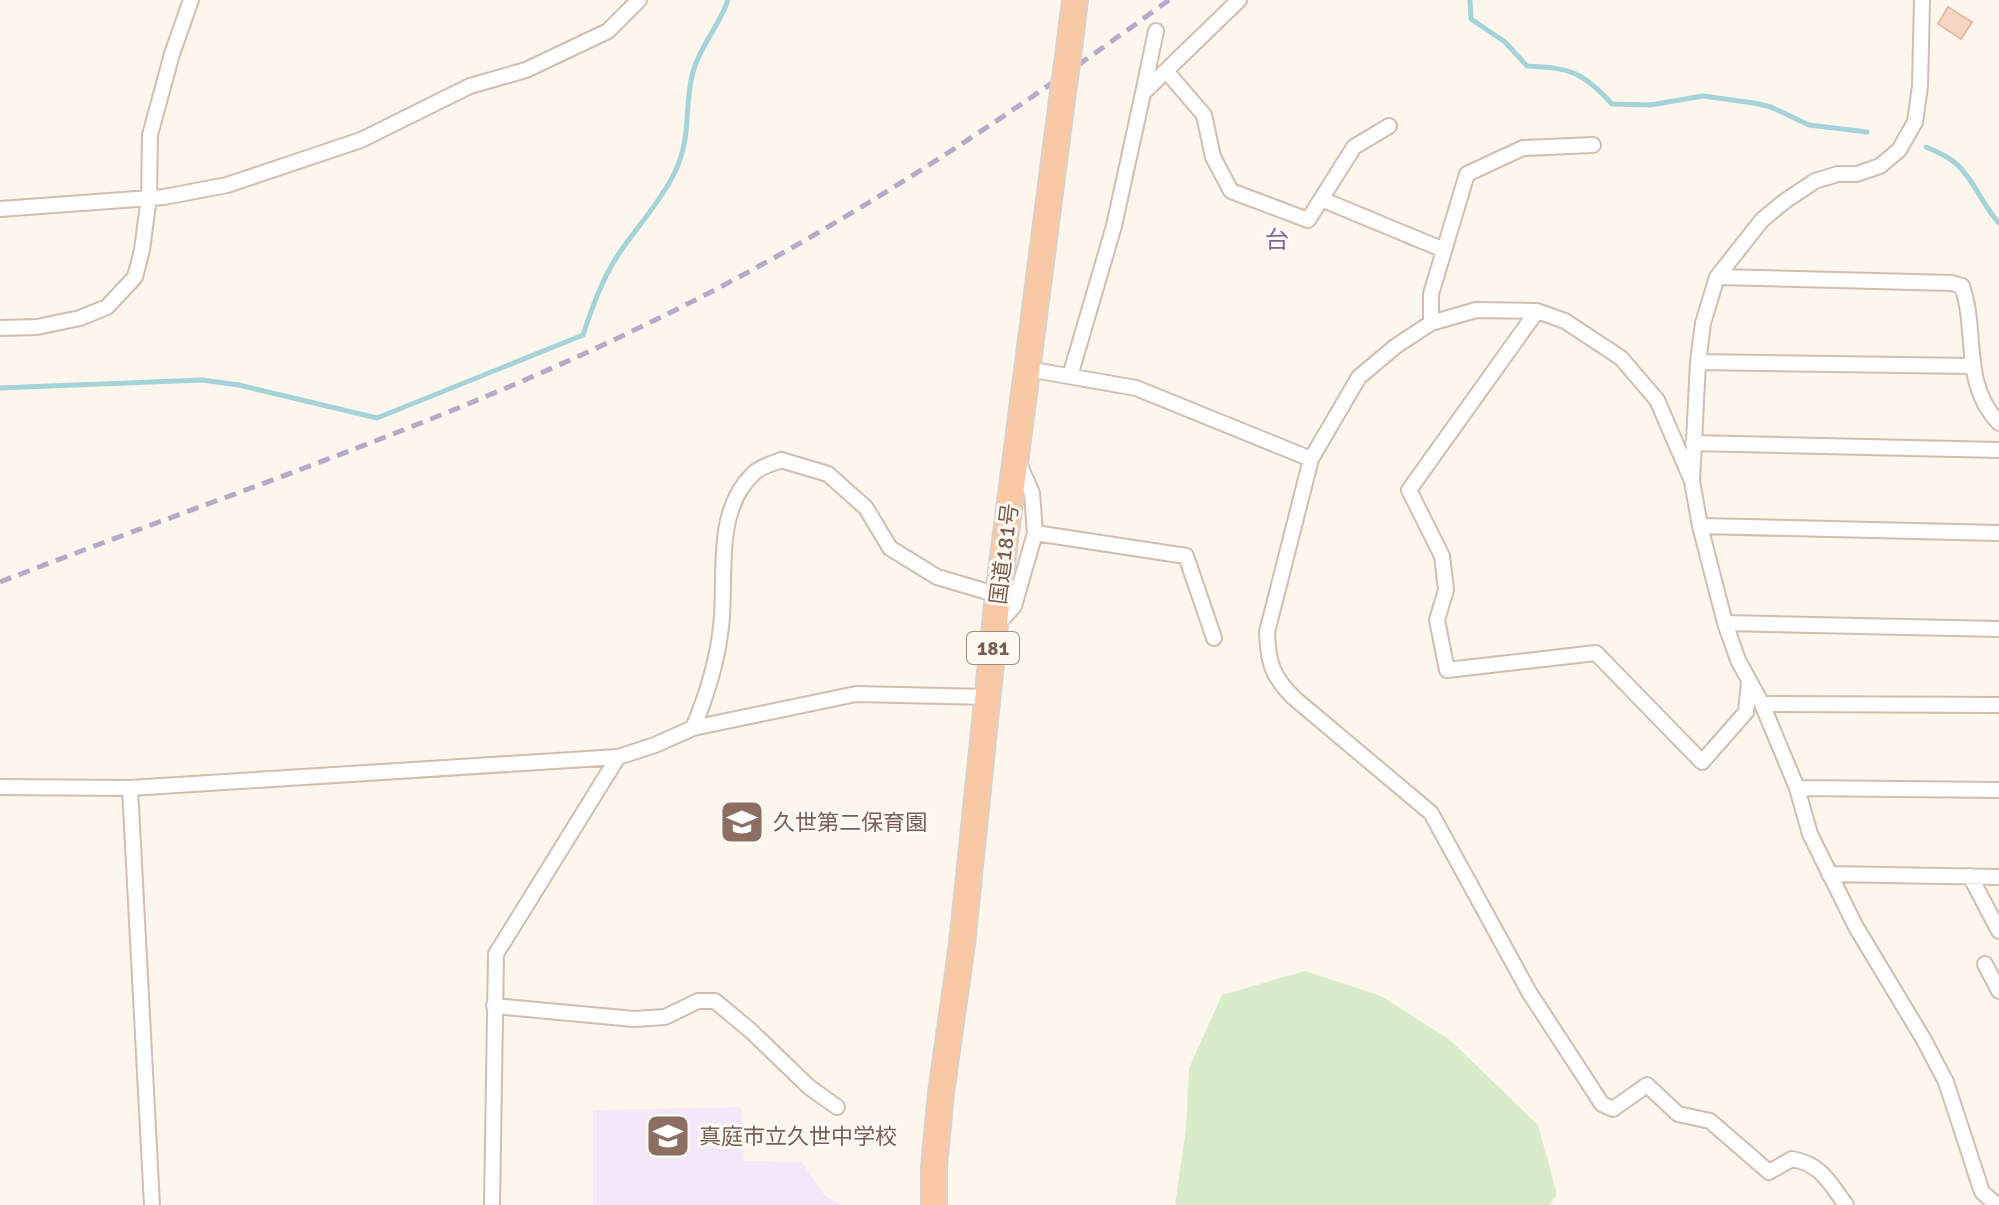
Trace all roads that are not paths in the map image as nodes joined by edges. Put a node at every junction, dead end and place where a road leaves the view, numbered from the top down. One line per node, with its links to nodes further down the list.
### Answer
1 (191, 0): 11 (street)
2 (639, 0): 11 (street)
3 (1075, 0): 21 (highway, 国道181号 / 181, bridge)
4 (1239, 0): 7 (street)
5 (1922, 0): 15 (street)
6 (1156, 31): 8 (street)
7 (1167, 72): 8 (street); 12 (street)
8 (1143, 93): 22 (street)
9 (1389, 126): 12 (street)
10 (1593, 145): 14 (street)
11 (149, 197): 13 (street); 18 (street)
12 (1321, 199): 14 (street)
13 (0, 209)
14 (1444, 250): 17 (street)
15 (1717, 277): 19 (street); 20 (street)
16 (1537, 311): 17 (street); 28 (street); 37 (street)
17 (1431, 323): 27 (street)
18 (0, 328)
19 (1698, 362): 20 (street); 24 (street)
20 (1972, 366): 23 (street)
21 (1028, 369): 22 (street); 26 (highway, 国道181号 / 181)
22 (1070, 376): 27 (street)
23 (1999, 423)
24 (1693, 443): 25 (street); 28 (street)
25 (1999, 450)
26 (1017, 457): 30 (street); 32 (highway, 国道181号 / 181)
27 (1311, 459): 59 (street)
28 (1692, 481): 29 (street)
29 (1700, 526): 31 (street); 33 (street)
30 (1035, 533): 34 (street); 36 (street)
31 (1999, 533)
32 (998, 595): 34 (highway, 国道181号 / 181); 41 (street)
33 (1725, 623): 35 (street); 37 (street)
34 (996, 626): 38 (highway, 国道181号 / 181)
35 (1999, 629)
36 (1214, 638)
37 (1749, 681): 39 (street)
38 (988, 697): 41 (street); 58 (highway, 国道181号 / 181)
39 (1762, 704): 40 (street); 45 (street)
40 (1999, 705)
41 (693, 728): 42 (street)
42 (618, 757): 44 (street); 53 (street)
43 (0, 787): 44 (street)
44 (130, 788): 56 (street)
45 (1797, 788): 46 (street); 47 (street)
46 (1999, 790)
47 (1829, 874): 48 (street); 55 (street)
48 (1970, 876): 49 (street); 50 (street)
49 (1999, 877)
50 (1999, 931)
51 (1985, 964): 52 (street)
52 (1999, 991)
53 (494, 1006): 54 (street); 57 (street)
54 (837, 1107)
55 (1978, 1198): 60 (street)
56 (152, 1205)
57 (492, 1205)
58 (934, 1205)
59 (1846, 1205)
60 (1997, 1205)

